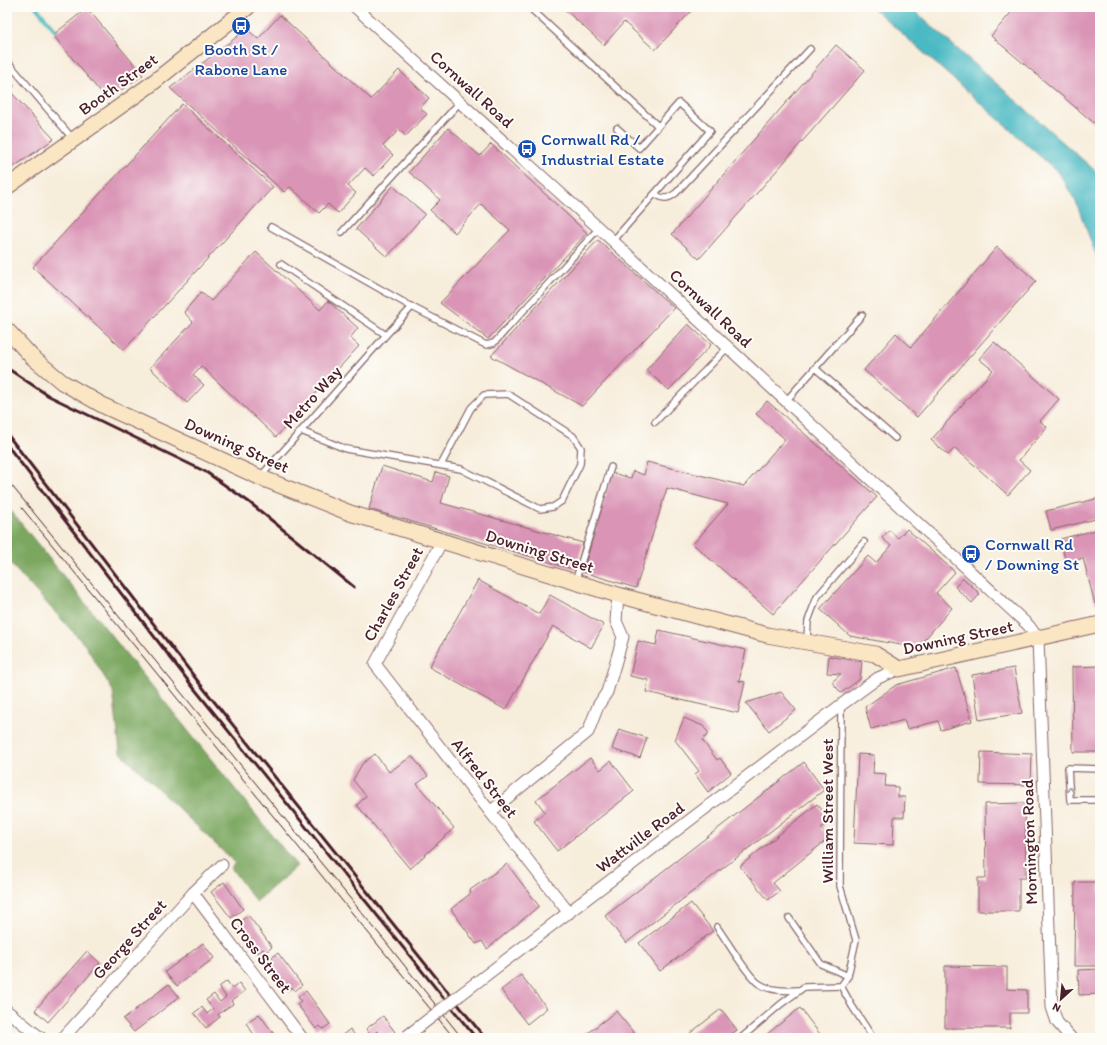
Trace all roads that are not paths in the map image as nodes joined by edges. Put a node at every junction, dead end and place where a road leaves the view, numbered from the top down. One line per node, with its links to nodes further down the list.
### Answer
1 (248, 7): 9 (street, Booth Street)
2 (355, 7): 6 (street, Cornwall Road)
3 (529, 7): 7 (lane)
4 (810, 49): 11 (lane)
5 (7, 61): 9 (lane)
6 (460, 101): 13 (street, Cornwall Road); 14 (lane)
7 (658, 126): 8 (lane); 11 (lane)
8 (617, 128)
9 (74, 139): 10 (street, Booth Street)
10 (7, 187)
11 (654, 194): 15 (lane)
12 (271, 227): 17 (lane)
13 (600, 228): 15 (street, Cornwall Road); 17 (lane)
14 (342, 232)
15 (613, 241): 21 (street, Cornwall Road)
16 (281, 264): 20 (lane)
17 (412, 307): 20 (lane, Metro Way)
18 (862, 315): 22 (lane)
19 (7, 330): 29 (street, Downing Street)
20 (386, 335): 25 (lane, Metro Way)
21 (728, 347): 23 (street, Cornwall Road); 24 (lane)
22 (815, 368): 23 (lane); 26 (lane)
23 (786, 401): 35 (street, Cornwall Road)
24 (655, 422)
25 (301, 431): 27 (lane); 29 (lane, Metro Way)
26 (895, 438)
27 (440, 465): 27 (lane)
28 (611, 466): 32 (lane)
29 (259, 477): 30 (street, Downing Street)
30 (442, 541): 32 (street, Downing Street); 37 (street, Charles Street)
31 (864, 542): 36 (lane)
32 (575, 582): 33 (street, Downing Street)
33 (618, 595): 36 (street, Downing Street); 42 (street)
34 (1100, 624): 35 (street, Downing Street)
35 (1038, 639): 38 (street, Downing Street); 58 (street, Mornington Road)
36 (807, 642): 38 (street, Downing Street)
37 (375, 664): 42 (street, Alfred Street)
38 (899, 669): 39 (street, Wattville Road)
39 (841, 705): 45 (street, Wattville Road); 48 (lane, William Street West)
40 (1100, 769): 41 (lane, one-way to 40)
41 (1100, 800)
42 (490, 812): 45 (street, Alfred Street)
43 (222, 866): 44 (street, George Street)
44 (193, 893): 52 (street, Cross Street); 55 (street, George Street)
45 (569, 913): 53 (street, Wattville Road, bridge)
46 (789, 918): 48 (lane)
47 (717, 928): 50 (lane)
48 (848, 976): 49 (lane)
49 (841, 986): 50 (lane); 57 (lane)
50 (799, 990): 56 (lane)
51 (7, 1011): 54 (street)
52 (296, 1036)
53 (406, 1037)
54 (41, 1038)
55 (63, 1038)
56 (741, 1038)
57 (873, 1038)
58 (1071, 1038)

